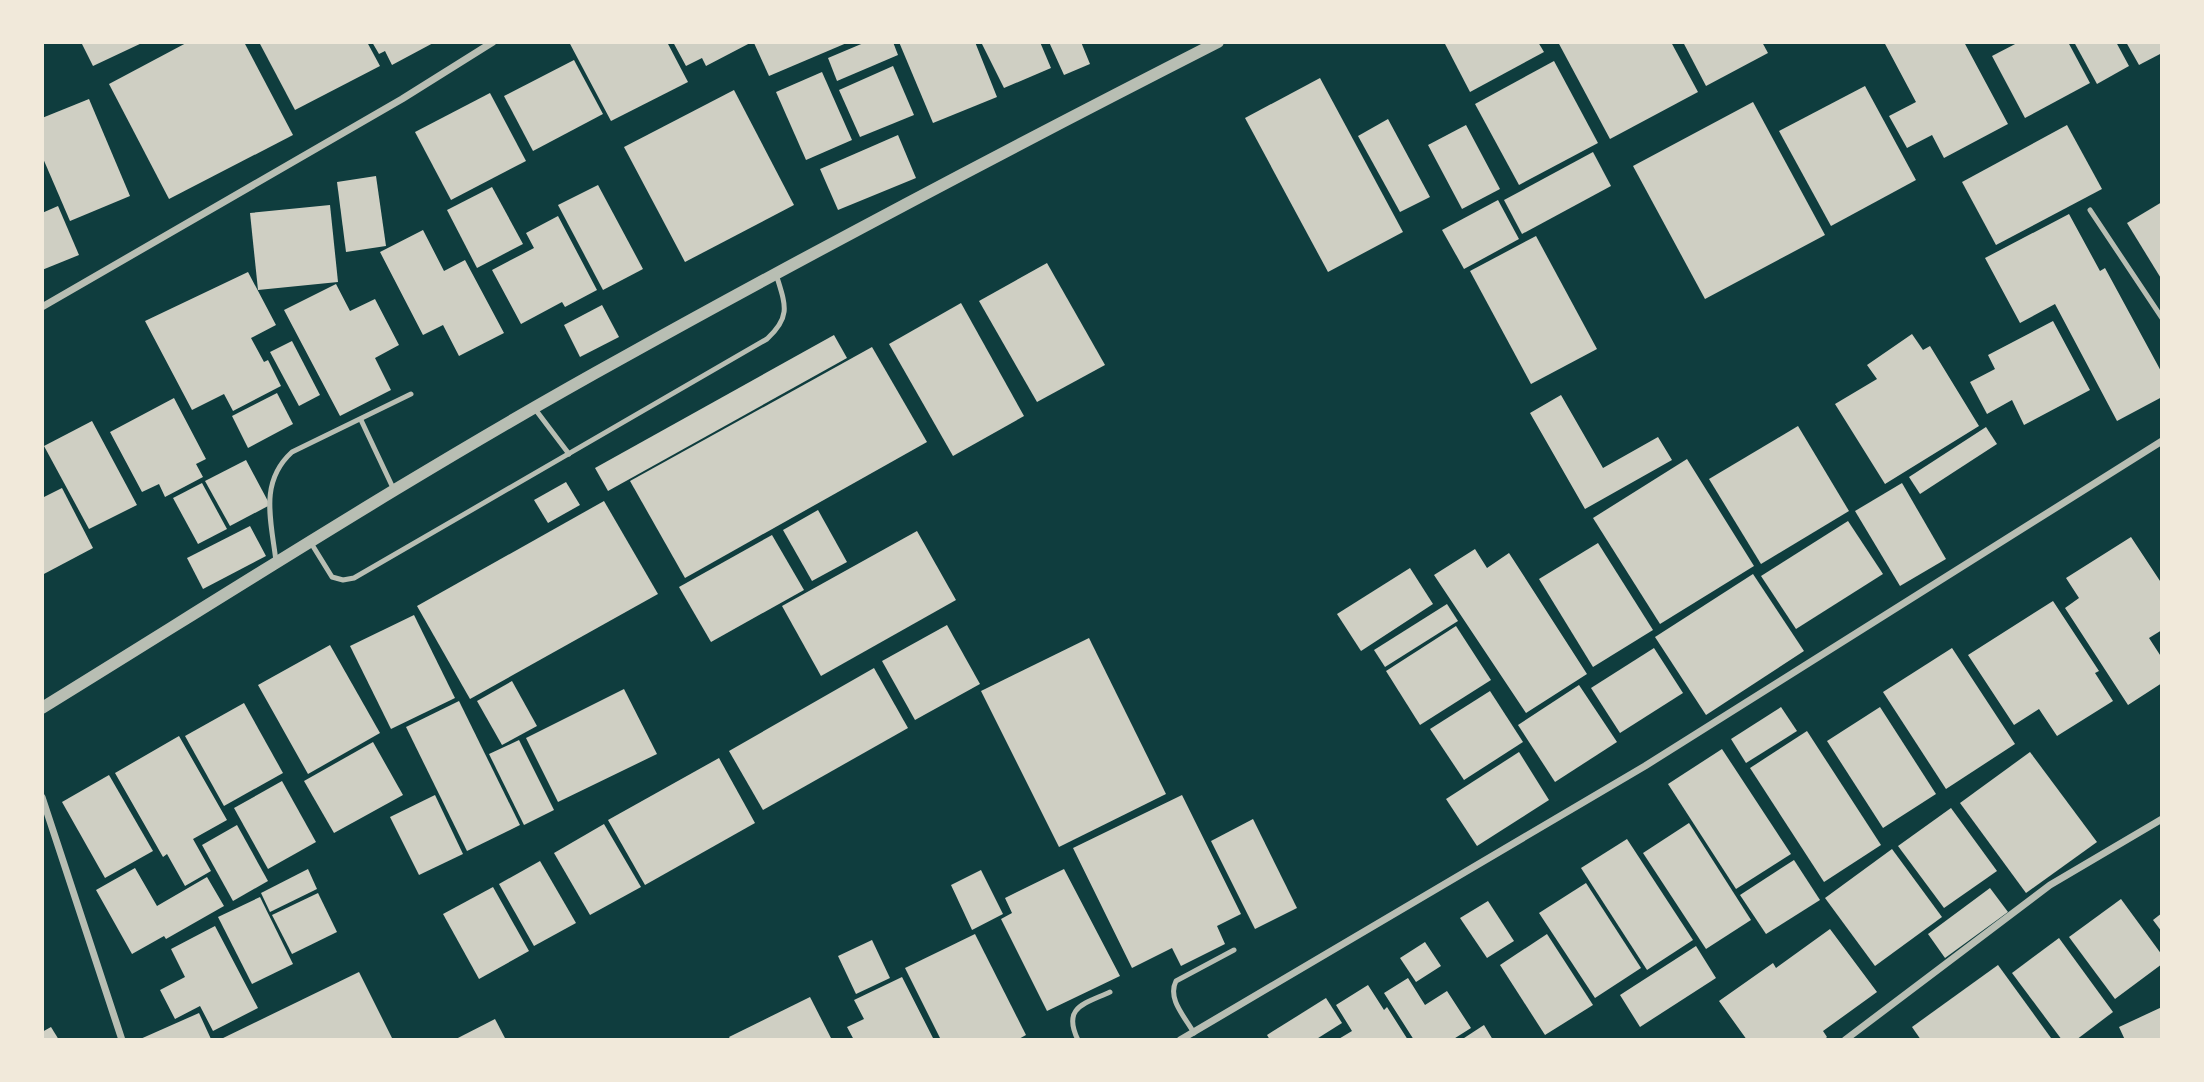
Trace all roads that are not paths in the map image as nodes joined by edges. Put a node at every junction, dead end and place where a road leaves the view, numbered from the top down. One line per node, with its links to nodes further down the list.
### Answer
1 (493, 42): 5 (street)
2 (1218, 42): 4 (street)
3 (2090, 211): 6 (lane)
4 (776, 274): 8 (street); 11 (lane)
5 (42, 307)
6 (2162, 318)
7 (411, 394): 9 (lane)
8 (535, 409): 11 (lane); 12 (street)
9 (360, 420): 12 (lane); 14 (lane)
10 (2162, 441): 20 (street)
11 (569, 454): 13 (lane)
12 (395, 491): 13 (street)
13 (311, 543): 14 (street)
14 (276, 564): 15 (street)
15 (42, 708)
16 (42, 797): 21 (street)
17 (2162, 819): 24 (street)
18 (1234, 950): 20 (lane)
19 (1110, 992): 22 (lane)
20 (1194, 1033): 23 (street)
21 (122, 1040)
22 (1078, 1040)
23 (1180, 1040)
24 (1845, 1040)

